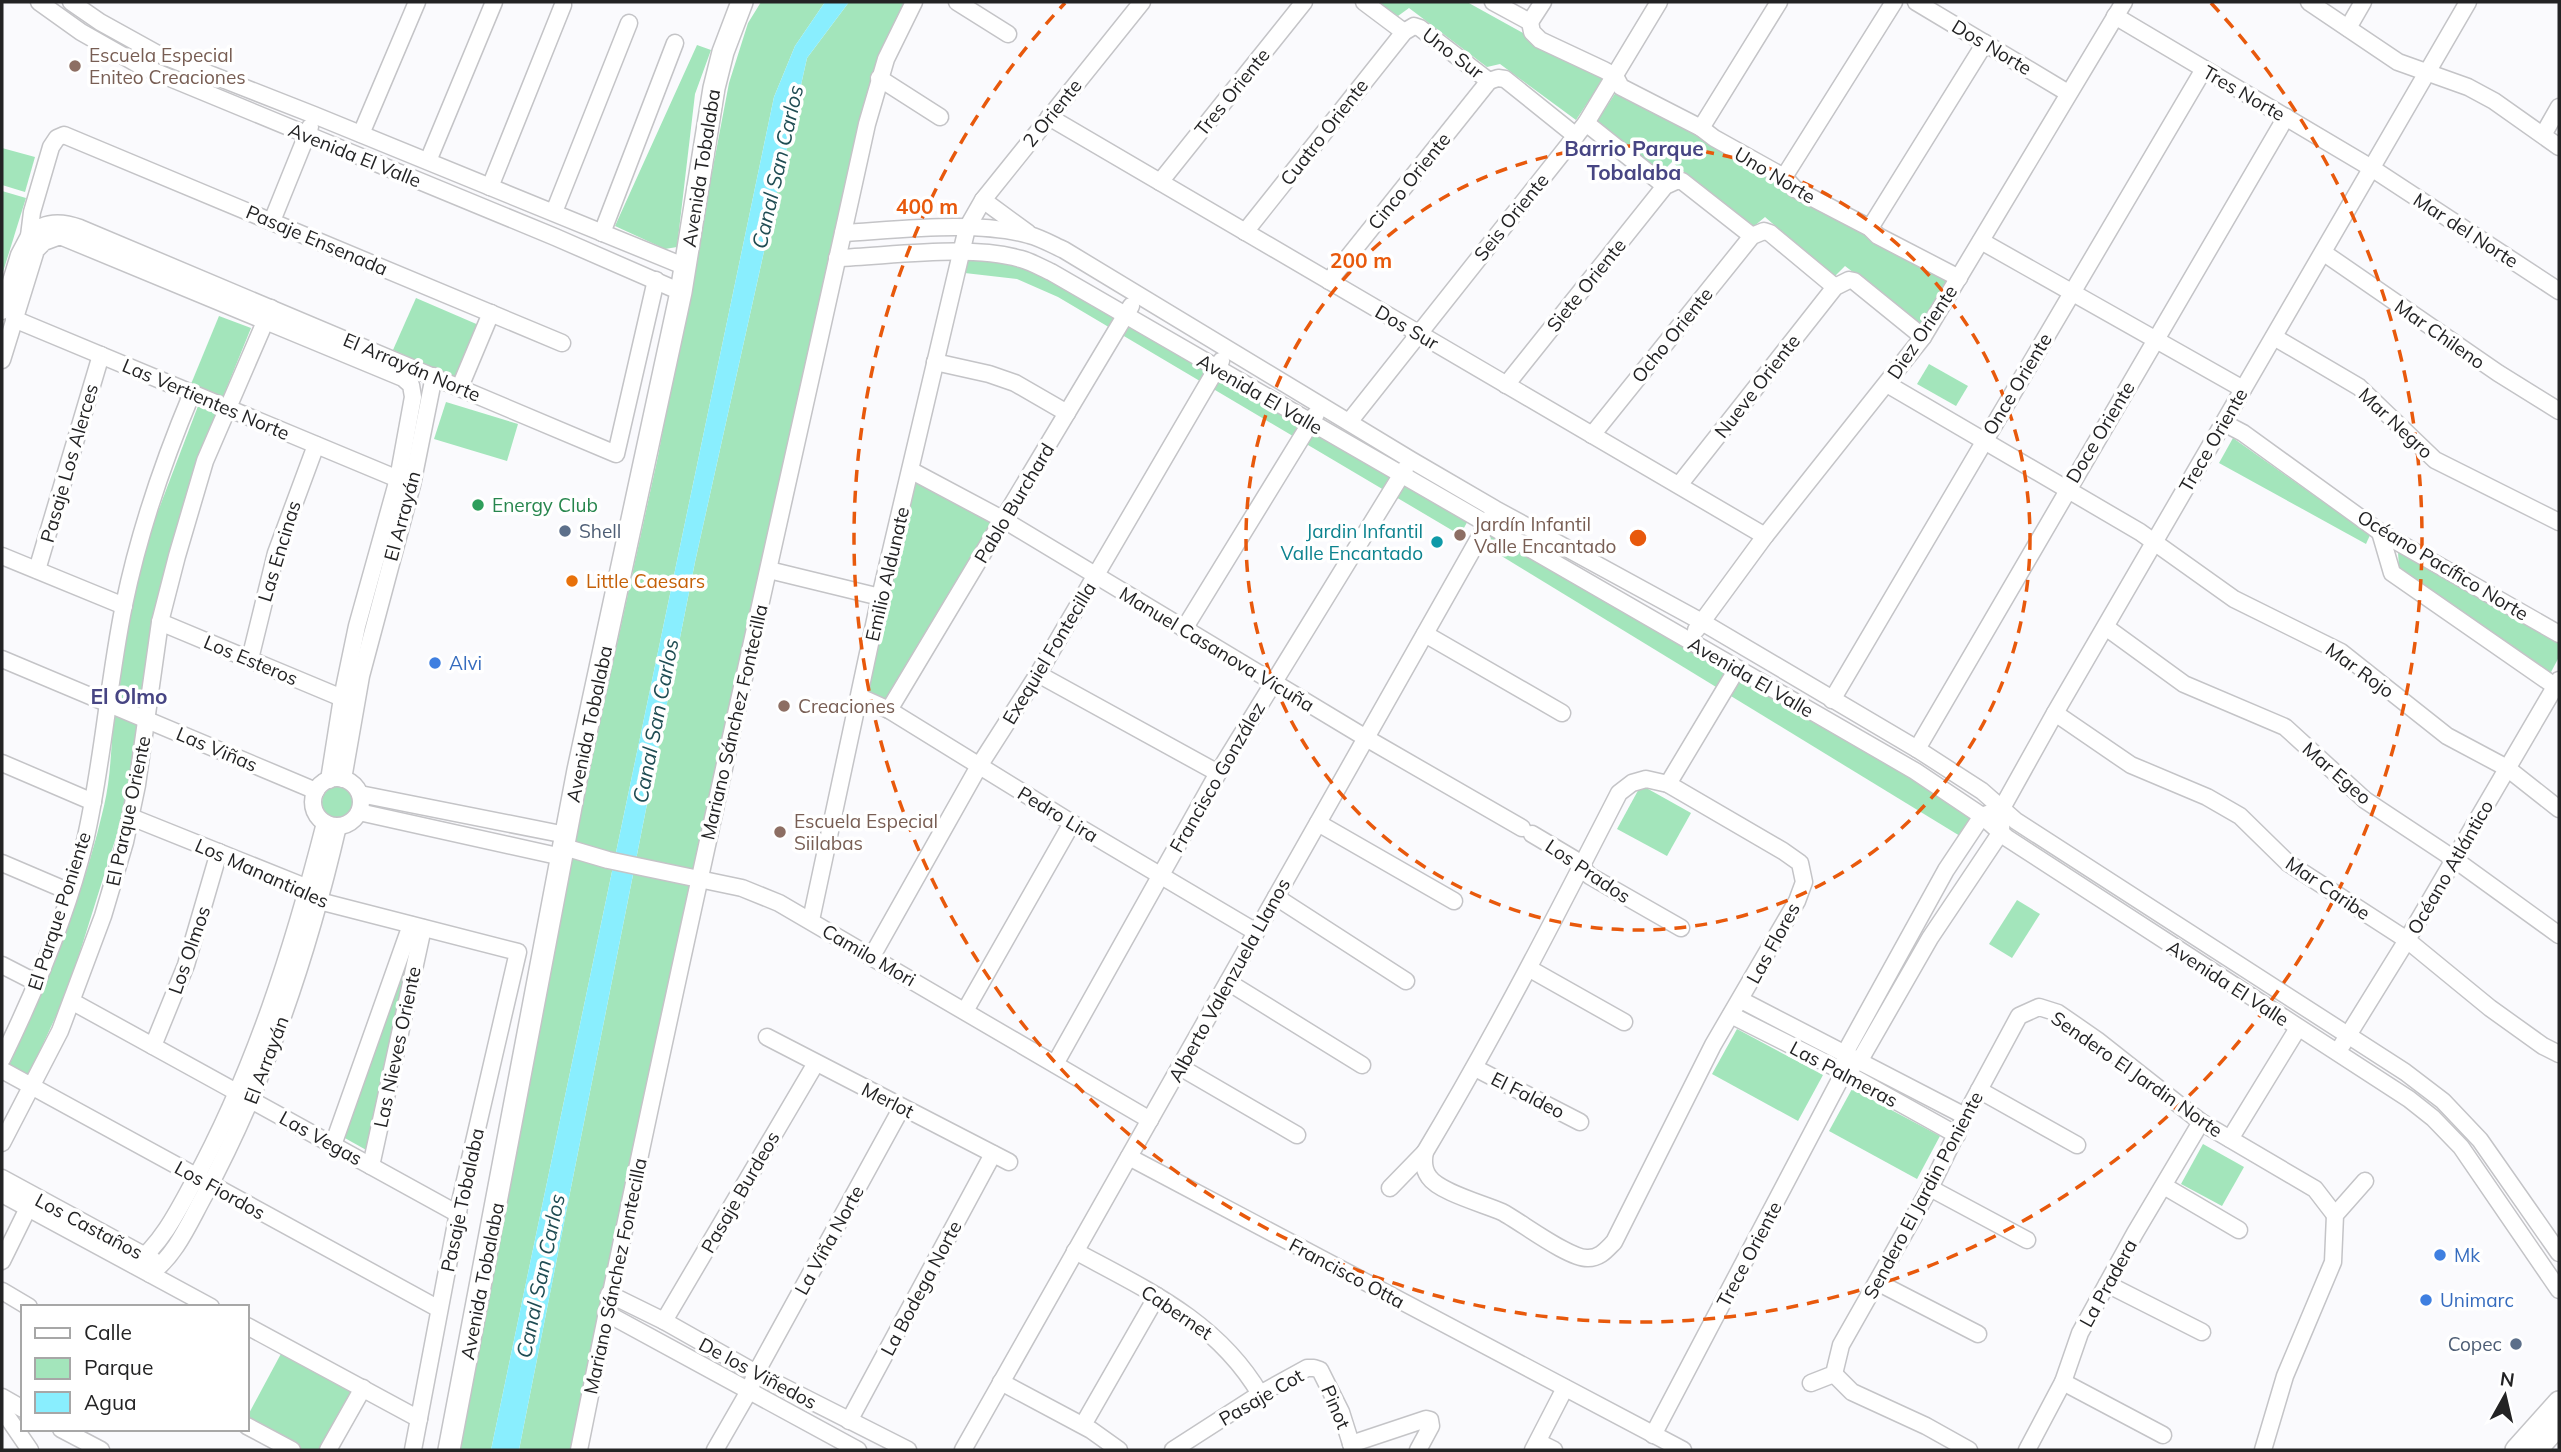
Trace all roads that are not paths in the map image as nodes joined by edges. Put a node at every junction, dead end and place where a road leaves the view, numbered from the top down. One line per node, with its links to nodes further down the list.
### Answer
1 (39, 2): 44 (street, Avenida El Valle)
2 (71, 2): 37 (street, Avenida El Valle)
3 (417, 2): 43 (street)
4 (494, 2): 47 (street)
5 (743, 2): 73 (main road, Avenida Tobalaba)
6 (914, 2): 33 (street, Mariano Sánchez Fontecilla)
7 (957, 2): 27 (street)
8 (1142, 2): 39 (street, 2 Oriente)
9 (1364, 2): 26 (street, Uno Sur)
10 (1493, 2): 23 (street, Uno Norte)
11 (1543, 2): 23 (street)
12 (1659, 2): 32 (street, Seis Oriente)
13 (1779, 2): 41 (street)
14 (1894, 2): 49 (street)
15 (1916, 2): 29 (street, Dos Norte)
16 (2124, 2): 22 (street, Diez Oriente)
17 (2309, 2): 25 (street)
18 (2363, 2): 25 (street)
19 (2468, 2): 31 (street, Trece Oriente)
20 (1296, 4): 50 (street, Tres Oriente)
21 (564, 5): 52 (street)
22 (2115, 16): 30 (street, Tres Norte); 35 (street, Diez Oriente)
23 (1530, 22): 32 (street, Uno Norte)
24 (629, 23): 55 (street)
25 (2348, 29): 31 (street)
26 (1404, 32): 34 (street, Uno Sur); 61 (street, Cuatro Oriente)
27 (1008, 34)
28 (675, 43): 62 (street)
29 (1985, 43): 35 (street, Dos Norte); 60 (street)
30 (2204, 69): 40 (street, Tres Norte); 81 (street, Once Oriente)
31 (2428, 74): 45 (street); 48 (street, Trece Oriente)
32 (1615, 76): 41 (street, Uno Norte); 42 (street, Seis Oriente)
33 (879, 78): 38 (street); 63 (street, Mariano Sánchez Fontecilla)
34 (1489, 81): 42 (street, Uno Sur); 76 (street, Cinco Oriente)
35 (2068, 93): 68 (street, Diez Oriente)
36 (2559, 107): 45 (street)
37 (314, 115): 43 (street, Avenida El Valle); 44 (street)
38 (940, 117)
39 (1049, 117): 50 (street, Dos Sur); 53 (street, 2 Oriente)
40 (2286, 117): 48 (street, Tres Norte); 90 (street, Doce Oriente)
41 (1701, 128): 49 (street, Uno Norte)
42 (1581, 130): 51 (street, Uno Sur); 87 (street, Seis Oriente)
43 (361, 134): 47 (street, Avenida El Valle)
44 (306, 135): 56 (street); 67 (street, Avenida El Valle)
45 (2543, 135): 46 (street)
46 (2559, 147)
47 (428, 161): 52 (street, Avenida El Valle)
48 (2373, 169): 70 (street, Trece Oriente); 79 (street, Mar del Norte)
49 (1784, 177): 60 (street, Uno Norte)
50 (1160, 182): 61 (street, Dos Sur)
51 (1665, 186): 66 (street, Uno Sur); 100 (street, Siete Oriente)
52 (490, 187): 55 (street, Avenida El Valle)
53 (983, 200): 59 (street, 2 Oriente); 64 (street)
54 (35, 203): 56 (street, Pasaje Ensenada); 57 (street, El Arrayán Norte); 65 (street)
55 (554, 212): 58 (street, Avenida El Valle)
56 (272, 221): 83 (street, Pasaje Ensenada)
57 (65, 224): 65 (street); 78 (street, El Arrayán Norte)
58 (582, 224): 62 (street, Avenida El Valle); 67 (street)
59 (967, 228): 63 (street, Avenida El Valle); 64 (street, Avenida El Valle); 69 (street, Emilio Aldunate)
60 (1870, 228): 74 (street, Uno Norte)
61 (1245, 232): 76 (street, Dos Sur)
62 (602, 233): 73 (street, Avenida El Valle)
63 (843, 233): 71 (street, Mariano Sánchez Fontecilla)
64 (1030, 235): 82 (street, Avenida El Valle)
65 (29, 236): 72 (street)
66 (1752, 236): 77 (street, Uno Sur); 111 (street, Ocho Oriente)
67 (555, 237): 75 (street, Avenida El Valle)
68 (1981, 241): 74 (street, Diez Oriente); 81 (street)
69 (961, 252): 71 (street, Avenida El Valle); 86 (street, Avenida El Valle); 95 (street, Emilio Aldunate)
70 (2323, 253): 89 (street, Trece Oriente); 106 (street, Mar Chileno)
71 (837, 258): 129 (street, Mariano Sánchez Fontecilla)
72 (25, 262): 78 (street, El Arrayán Norte); 85 (street)
73 (686, 267): 80 (main road, Avenida Tobalaba)
74 (1959, 278): 88 (street, Diez Oriente)
75 (656, 280): 80 (street, Avenida El Valle); 101 (street, El Arrayán Norte)
76 (1329, 281): 87 (street, Dos Sur)
77 (1835, 287): 88 (street); 118 (street, Nueve Oriente)
78 (206, 288): 84 (street, El Arrayán Norte)
79 (2559, 291)
80 (681, 292): 177 (main road, Avenida Tobalaba)
81 (2072, 292): 90 (street); 112 (street, Once Oriente)
82 (1138, 295): 86 (street, Pablo Burchard); 92 (street, Avenida El Valle)
83 (491, 313): 91 (street, Pasaje Ensenada); 101 (street)
84 (268, 314): 97 (street, El Arrayán Norte); 99 (street, El Arrayán Norte); 105 (street, El Parque Oriente)
85 (8, 315): 93 (street, Las Vertientes Norte); 94 (street)
86 (1126, 315): 96 (street, Avenida El Valle); 107 (street, Pablo Burchard)
87 (1418, 334): 100 (street, Dos Sur); 108 (street, Seis Oriente)
88 (1923, 337): 98 (street, Diez Oriente)
89 (2274, 337): 102 (street, Trece Oriente); 122 (street, Mar Negro)
90 (2155, 339): 102 (street); 119 (street, Doce Oriente)
91 (562, 343)
92 (1227, 350): 96 (street, Exequiel Fontecilla); 104 (street, Avenida El Valle)
93 (101, 355): 103 (street, Las Vertientes Norte); 128 (street, Pasaje Los Alerces)
94 (2, 360)
95 (935, 362): 107 (street); 115 (street, Emilio Aldunate)
96 (1216, 369): 109 (street, Avenida El Valle); 130 (street, Exequiel Fontecilla)
97 (434, 376): 101 (street, El Arrayán Norte); 160 (street, El Arrayán)
98 (1887, 384): 112 (street); 125 (street, Diez Oriente)
99 (411, 385): 117 (street, El Arrayán)
100 (1506, 385): 111 (street, Dos Sur)
101 (460, 387)
102 (2243, 389): 110 (street, Trece Oriente)
103 (192, 393): 105 (street, Las Vertientes Norte); 132 (street, El Parque Poniente)
104 (1321, 406): 108 (street, Avenida El Valle); 109 (street)
105 (227, 408): 113 (street, Las Vertientes Norte); 133 (street, El Parque Oriente)
106 (2559, 411)
107 (1067, 412): 121 (street, Pablo Burchard)
108 (1349, 422): 114 (street, Avenida El Valle)
109 (1311, 423): 116 (street, Avenida El Valle); 136 (street)
110 (2224, 423): 124 (street, Océano Pacífico Norte); 126 (street, Trece Oriente)
111 (1592, 435): 118 (street, Dos Sur)
112 (1984, 440): 119 (street); 148 (street, Once Oriente)
113 (316, 445): 117 (street, Las Vertientes Norte); 141 (street, Las Encinas)
114 (1411, 460): 116 (street, Francisco González); 120 (street, Avenida El Valle)
115 (912, 471): 121 (street, Manuel Casanova Vicuña); 131 (street, Emilio Aldunate)
116 (1401, 477): 123 (street, Avenida El Valle); 144 (street, Francisco González)
117 (398, 479): 147 (street, El Arrayán)
118 (1678, 485): 125 (street, Dos Sur)
119 (2066, 489): 126 (street); 155 (street, Doce Oriente)
120 (1495, 509): 123 (street, Alberto Valenzuela Llanos); 134 (street, Avenida El Valle)
121 (1004, 520): 130 (street, Manuel Casanova Vicuña); 150 (street, Pablo Burchard)
122 (2559, 522)
123 (1486, 525): 137 (street, Alberto Valenzuela Llanos); 139 (street, Avenida El Valle)
124 (2380, 532): 138 (street, Océano Pacífico Norte); 145 (street)
125 (1765, 536): 134 (street, Diez Oriente)
126 (2153, 541): 135 (street, Trece Oriente); 158 (street, Mar Rojo)
127 (2, 556): 128 (street)
128 (37, 570): 132 (street)
129 (769, 570): 131 (street); 183 (street, Mariano Sánchez Fontecilla)
130 (1095, 576): 136 (street, Manuel Casanova Vicuña); 143 (street, Exequiel Fontecilla)
131 (880, 597): 146 (street, Emilio Aldunate)
132 (124, 606): 149 (street, El Parque Poniente)
133 (160, 621): 141 (street, Los Esteros); 153 (street, El Parque Oriente)
134 (1702, 622): 139 (street, Diez Oriente); 148 (street, Avenida El Valle)
135 (2107, 628): 152 (street, Trece Oriente); 179 (street, Mar Egeo)
136 (1184, 629): 144 (street, Manuel Casanova Vicuña)
137 (1425, 634): 151 (street); 154 (street, Alberto Valenzuela Llanos)
138 (2559, 634)
139 (1688, 640): 142 (street, Avenida El Valle)
140 (2, 659): 149 (street, Las Viñas)
141 (250, 659): 147 (street, Los Esteros)
142 (1737, 669): 161 (street); 168 (street, Avenida El Valle)
143 (1038, 674): 157 (street, Exequiel Fontecilla); 159 (street)
144 (1273, 682): 154 (street, Manuel Casanova Vicuña); 159 (street, Francisco González)
145 (2558, 685): 158 (street, Océano Atlántico)
146 (860, 697): 150 (street, Pedro Lira); 189 (street, Emilio Aldunate)
147 (342, 698): 160 (street, El Arrayán)
148 (1832, 701): 155 (street, Avenida El Valle)
149 (109, 704): 153 (street, Las Viñas); 164 (street, El Parque Poniente)
150 (889, 710): 157 (street, Pedro Lira)
151 (1562, 713)
152 (2055, 713): 165 (street, Trece Oriente); 194 (street, Mar Caribe)
153 (147, 720): 162 (street, Las Viñas); 169 (street, El Parque Oriente)
154 (1366, 738): 172 (street, Alberto Valenzuela Llanos); 174 (street, Manuel Casanova Vicuña)
155 (1917, 749): 165 (street, Avenida El Valle)
156 (2, 763): 164 (street)
157 (979, 766): 171 (street, Pedro Lira); 196 (street, Exequiel Fontecilla)
158 (2507, 768): 166 (street, Mar Rojo); 179 (street, Océano Atlántico)
159 (1218, 773): 182 (street, Francisco González)
160 (336, 779): 162 (street); 163 (street)
161 (1668, 784): 181 (street, Las Flores); 202 (street, Las Flores)
162 (316, 791): 173 (street)
163 (360, 794): 167 (street); 170 (street)
164 (93, 802): 185 (street, El Parque Poniente)
165 (2002, 808): 168 (street); 175 (street, Trece Oriente); 209 (street, Avenida El Valle)
166 (2559, 809)
167 (359, 813): 173 (street); 176 (street)
168 (1982, 816): 175 (street, Avenida El Valle); 214 (street, Trece Oriente)
169 (131, 817): 178 (street, Los Manantiales); 203 (street, El Parque Oriente)
170 (483, 818): 176 (street); 177 (street)
171 (1072, 823): 182 (street, Pedro Lira); 205 (street)
172 (1318, 823): 186 (street, Alberto Valenzuela Llanos); 188 (street)
173 (331, 824): 184 (street, El Arrayán); 187 (street, El Arrayán)
174 (1527, 831): 181 (street, Los Prados)
175 (2001, 832): 208 (street, Avenida El Valle); 214 (street, Trece Oriente)
176 (478, 837): 177 (street)
177 (564, 846): 183 (street, Camilo Mori); 304 (main road, Avenida Tobalaba)
178 (219, 852): 184 (street, Los Manantiales); 211 (street, Los Olmos)
179 (2454, 859): 193 (street, Mar Egeo); 194 (street, Océano Atlántico)
180 (2, 863): 185 (street)
181 (1581, 867): 191 (street, Los Prados); 198 (street, Las Flores)
182 (1161, 875): 192 (street, Pedro Lira); 217 (street, Francisco González)
183 (699, 878): 189 (street, Camilo Mori); 265 (street, Mariano Sánchez Fontecilla)
184 (308, 888): 187 (street, Los Manantiales); 226 (street, El Arrayán)
185 (70, 892): 201 (street, El Parque Poniente)
186 (1276, 897): 192 (street, Alberto Valenzuela Llanos); 199 (street)
187 (319, 901): 190 (street, Los Manantiales); 226 (street, El Arrayán)
188 (1454, 901)
189 (811, 920): 196 (street, Camilo Mori)
190 (417, 926): 195 (street, Los Manantiales); 237 (street); 243 (street, Las Nieves Oriente)
191 (1681, 929)
192 (1256, 932): 200 (street, Alberto Valenzuela Llanos)
193 (2559, 935)
194 (2407, 940): 209 (street, Océano Atlántico); 213 (street, Mar Caribe)
195 (519, 952): 252 (street, Pasaje Tobalaba)
196 (872, 956): 205 (street, Camilo Mori)
197 (2, 965): 201 (street)
198 (1530, 969): 207 (street); 220 (street, Las Flores)
199 (1406, 981)
200 (1228, 982): 218 (street); 219 (street, Alberto Valenzuela Llanos)
201 (37, 984): 215 (street, El Parque Poniente)
202 (1741, 1000): 206 (street, Las Flores); 214 (street, Las Palmeras)
203 (73, 1002): 211 (street, Las Vegas); 224 (street, El Parque Oriente)
204 (2039, 1007): 225 (street, Sendero El Jardin Poniente); 232 (street, Sendero El Jardin Norte)
205 (965, 1011): 217 (street, Camilo Mori)
206 (1731, 1015): 222 (street, Las Palmeras); 239 (street, Las Flores)
207 (1624, 1022)
208 (2298, 1028): 212 (street, Avenida El Valle); 235 (street)
209 (2349, 1036): 212 (street, Océano Atlántico); 223 (street, Avenida El Valle)
210 (768, 1037): 216 (street, Merlot)
211 (153, 1046): 226 (street, Las Vegas)
212 (2337, 1053): 227 (street, Avenida El Valle)
213 (2559, 1054)
214 (1853, 1057): 222 (street, Trece Oriente); 229 (street, Las Palmeras)
215 (2, 1059)
216 (816, 1062): 228 (street, Merlot); 271 (street, Pasaje Burdeos)
217 (1055, 1064): 230 (street, Camilo Mori)
218 (1362, 1066)
219 (1180, 1067): 230 (street, Alberto Valenzuela Llanos); 233 (street)
220 (1475, 1068): 231 (street, El Faldeo); 239 (street, Las Flores)
221 (2, 1070): 224 (street, Los Fiordos)
222 (1844, 1072): 234 (street, Las Palmeras); 295 (street, Trece Oriente)
223 (2420, 1083): 227 (street); 257 (street, Avenida El Valle)
224 (32, 1087): 236 (street, El Parque Oriente); 245 (street, Los Fiordos)
225 (1979, 1090): 229 (street, Sendero El Jardin Poniente); 238 (street)
226 (245, 1096): 237 (street, Las Vegas); 245 (street, El Arrayán)
227 (2409, 1099): 263 (street, Avenida El Valle)
228 (902, 1107): 240 (street, Merlot); 276 (street, La Viña Norte)
229 (1965, 1116): 234 (street, Sendero El Jardin Poniente)
230 (1150, 1120): 241 (street, Alberto Valenzuela Llanos)
231 (1580, 1122)
232 (2201, 1122): 235 (street, Sendero El Jardin Norte); 247 (street, La Pradera)
233 (1297, 1135)
234 (1957, 1135): 249 (street, Sendero El Jardin Poniente)
235 (2230, 1139): 253 (street, Sendero El Jardin Norte)
236 (2, 1143)
237 (332, 1145): 243 (street, Las Vegas)
238 (2077, 1145)
239 (1425, 1152): 248 (street, Las Flores)
240 (993, 1154): 242 (street, Merlot); 290 (street, La Bodega Norte)
241 (1129, 1157): 256 (street, Alberto Valenzuela Llanos); 282 (street, Francisco Otta)
242 (1009, 1163)
243 (371, 1166): 252 (street, Las Vegas)
244 (2, 1178): 251 (street, Los Castaños)
245 (204, 1180): 258 (street, El Arrayán); 260 (street, El Arrayán); 269 (street, Los Fiordos)
246 (2365, 1181): 253 (street)
247 (2164, 1186): 254 (street); 262 (street, La Pradera)
248 (1390, 1188)
249 (1930, 1188): 255 (street); 261 (street, Sendero El Jardin Poniente)
250 (2, 1194): 251 (street, Los Castaños)
251 (31, 1202): 258 (street, Los Castaños); 259 (street)
252 (458, 1214): 269 (street, Pasaje Tobalaba)
253 (2335, 1214): 317 (street)
254 (2239, 1230)
255 (2027, 1240)
256 (1076, 1251): 266 (street, Cabernet); 278 (street, Alberto Valenzuela Llanos)
257 (2559, 1253)
258 (140, 1260): 260 (street, Los Castaños)
259 (2, 1261)
260 (156, 1269): 268 (street, Los Castaños)
261 (1877, 1282): 274 (street); 277 (street, Sendero El Jardin Poniente)
262 (2107, 1284): 273 (street); 279 (street, La Pradera)
263 (2559, 1290)
264 (2, 1291): 267 (street)
265 (609, 1294): 270 (street, Mariano Sánchez Fontecilla); 271 (street, De los Viñedos)
266 (1157, 1296): 284 (street, Cabernet); 291 (street)
267 (26, 1305)
268 (207, 1305)
269 (439, 1309): 289 (street, Pasaje Tobalaba)
270 (606, 1313): 283 (street, De los Viñedos); 305 (street, Mariano Sánchez Fontecilla)
271 (664, 1321): 276 (street, De los Viñedos)
272 (248, 1327): 281 (street)
273 (2202, 1332)
274 (1978, 1334)
275 (1314, 1367): 284 (street, Pasaje Cot); 299 (street, Pinot)
276 (756, 1373): 283 (street, La Viña Norte); 290 (street, De los Viñedos)
277 (1834, 1374): 280 (street); 315 (street)
278 (1001, 1382): 291 (street); 309 (street, Alberto Valenzuela Llanos)
279 (2063, 1382): 296 (street); 316 (street, La Pradera)
280 (1811, 1383)
281 (363, 1388): 289 (street); 302 (street)
282 (1565, 1388): 295 (street, Francisco Otta); 298 (street)
283 (749, 1391): 306 (street, La Viña Norte); 307 (street, De los Viñedos)
284 (1260, 1394): 311 (street, Pasaje Cot)
285 (2, 1397): 287 (street)
286 (2559, 1402): 318 (main road)
287 (21, 1408)
288 (2, 1409): 297 (street)
289 (419, 1419): 303 (street, Pasaje Tobalaba)
290 (849, 1421): 308 (street, De los Viñedos)
291 (1083, 1425): 310 (street)
292 (2559, 1425): 319 (main road)
293 (248, 1427): 301 (street)
294 (65, 1431): 300 (street)
295 (1653, 1435): 314 (street, Francisco Otta)
296 (2163, 1435)
297 (25, 1439)
298 (1536, 1446): 313 (street)
299 (1352, 1447): 312 (street)
300 (102, 1450)
301 (292, 1450)
302 (328, 1450)
303 (413, 1450)
304 (449, 1450)
305 (579, 1450)
306 (715, 1450)
307 (858, 1450)
308 (908, 1450)
309 (963, 1450)
310 (1119, 1450)
311 (1174, 1450)
312 (1418, 1450)
313 (1554, 1450)
314 (1683, 1450)
315 (1969, 1450)
316 (2027, 1450)
317 (2263, 1450)
318 (2516, 1450)
319 (2536, 1450)

